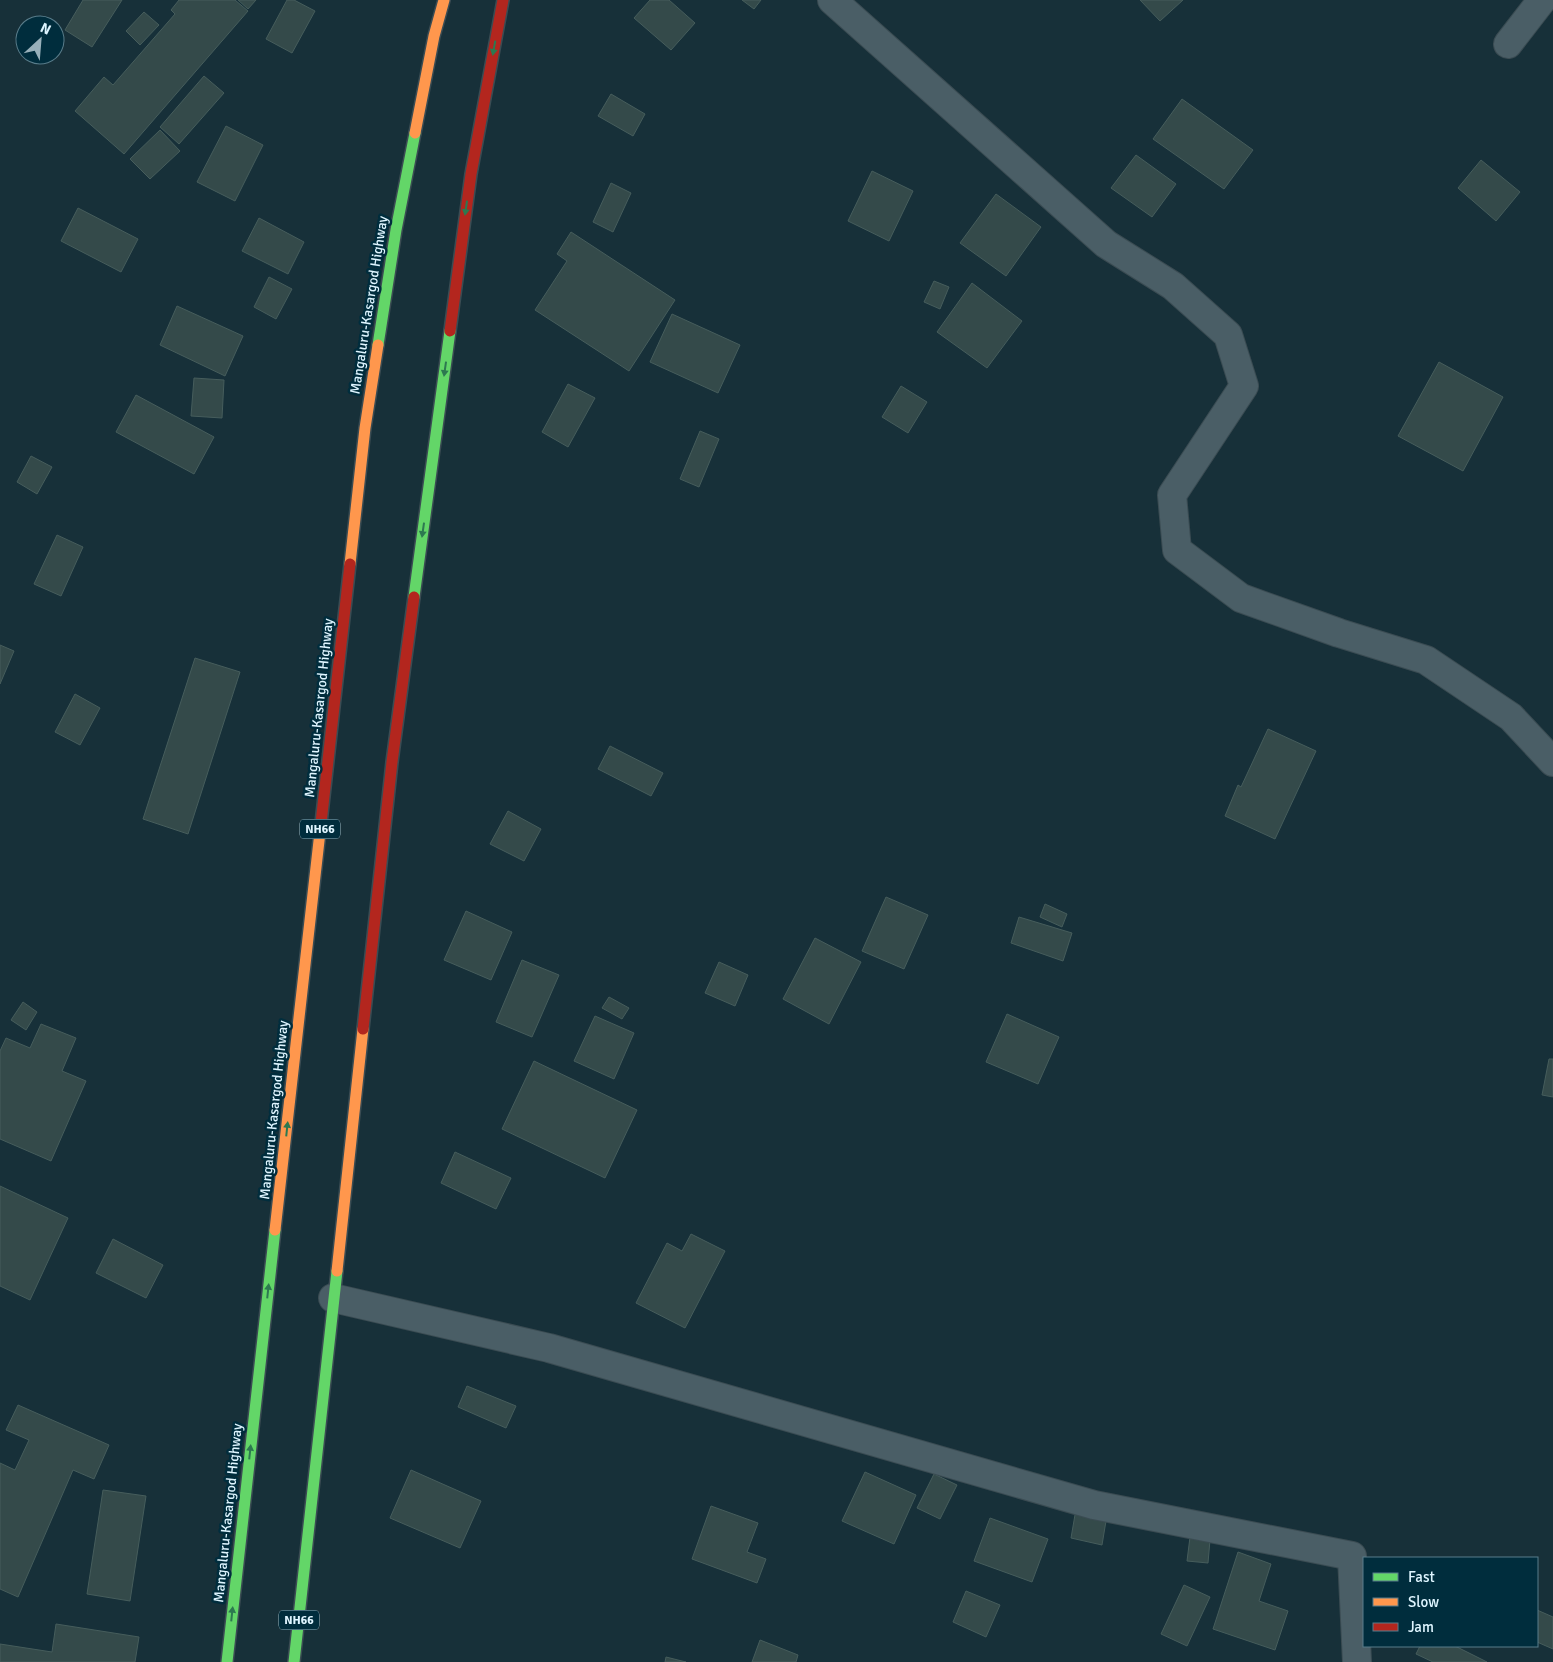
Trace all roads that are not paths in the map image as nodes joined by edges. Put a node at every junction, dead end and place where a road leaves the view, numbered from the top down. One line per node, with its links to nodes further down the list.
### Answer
1 (444, 0): 8 (highway, Mangaluru-Kasargod Highway / NH66, one-way to 1)
2 (503, 0): 7 (highway, NH66, one-way to 7)
3 (832, 0): 6 (street)
4 (1542, 0): 5 (street)
5 (1508, 44)
6 (1553, 762)
7 (334, 1298): 9 (highway, NH66); 10 (street)
8 (227, 1662)
9 (294, 1662)
10 (1357, 1662)

